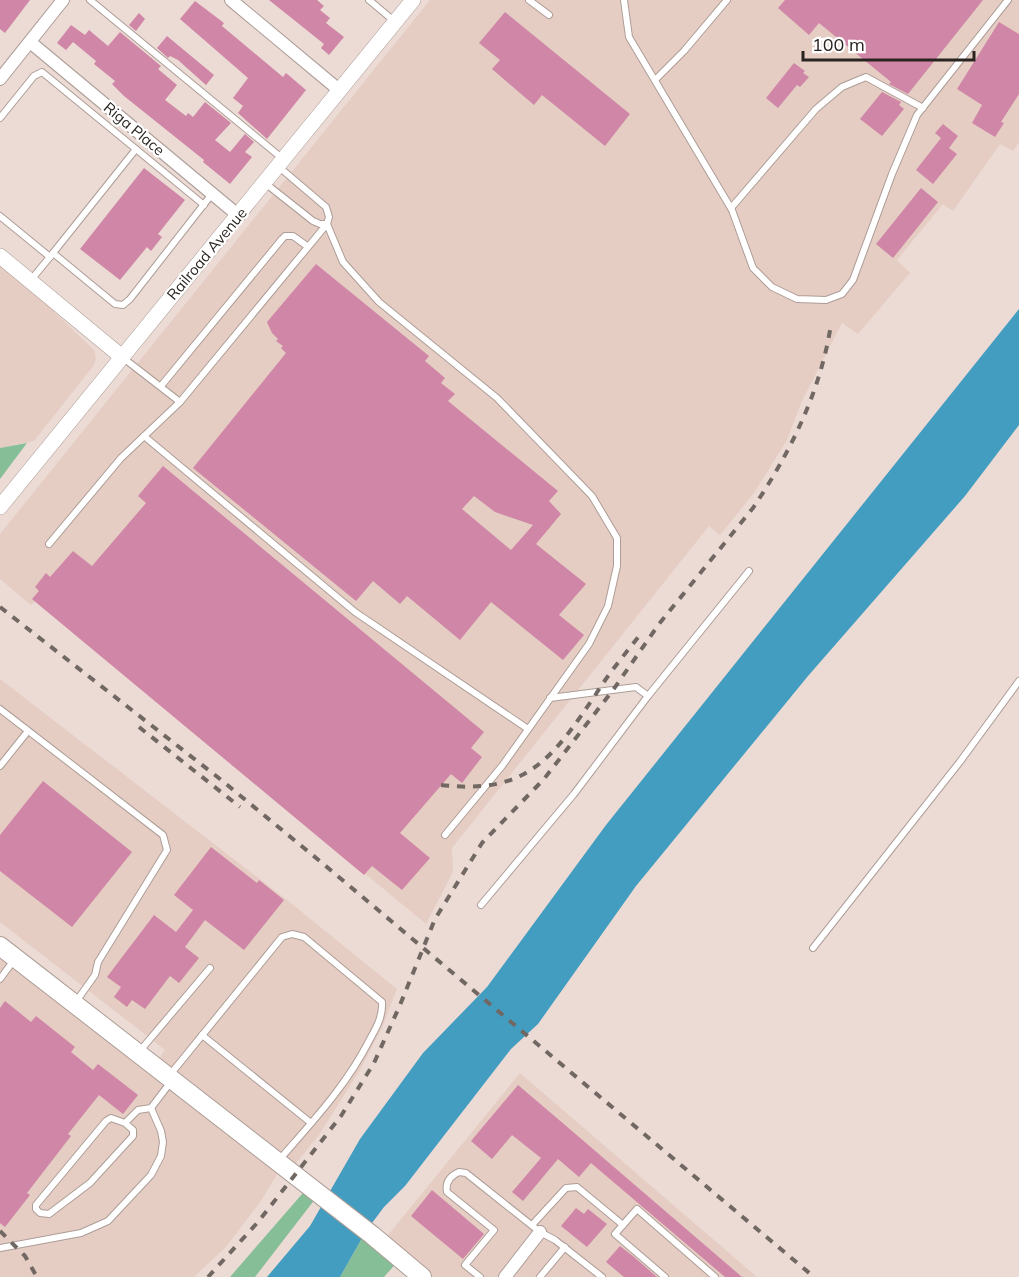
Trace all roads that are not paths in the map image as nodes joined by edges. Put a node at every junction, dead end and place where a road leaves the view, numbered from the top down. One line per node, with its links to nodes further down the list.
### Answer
1 (63, 0): 12 (street)
2 (90, 0): 21 (lane)
3 (231, 0): 15 (street)
4 (369, 0): 11 (lane)
5 (413, 0): 11 (street, Railroad Avenue)
6 (529, 0): 10 (lane)
7 (624, 0): 14 (lane)
8 (727, 0): 14 (lane)
9 (1008, 0): 16 (lane)
10 (549, 15)
11 (395, 22): 15 (street, Railroad Avenue)
12 (30, 42): 13 (street); 18 (street, Riga Place)
13 (0, 78)
14 (655, 80): 26 (lane)
15 (339, 90): 21 (street, Railroad Avenue)
16 (923, 108): 26 (lane); 26 (lane)
17 (0, 118): 19 (lane)
18 (142, 135): 19 (lane); 20 (street, Riga Place)
19 (135, 148): 22 (lane); 31 (lane)
20 (166, 155): 22 (lane); 24 (street, Riga Place)
21 (281, 163): 23 (street, Railroad Avenue); 29 (lane)
22 (157, 166): 25 (lane)
23 (265, 183): 28 (street, Railroad Avenue); 29 (lane)
24 (213, 194): 25 (lane); 28 (street, Riga Place)
25 (204, 205): 31 (lane)
26 (731, 208)
27 (0, 216): 31 (lane)
28 (239, 216): 34 (street, Railroad Avenue)
29 (327, 224): 30 (lane); 43 (lane)
30 (307, 246): 35 (lane); 36 (lane)
31 (51, 255): 33 (lane)
32 (0, 256): 33 (street)
33 (30, 281): 34 (street)
34 (122, 357): 35 (lane); 38 (street, Railroad Avenue)
35 (161, 386): 36 (lane)
36 (180, 402): 37 (lane)
37 (144, 436): 39 (lane); 45 (lane)
38 (0, 507)
39 (49, 544)
40 (749, 571): 42 (lane)
41 (1019, 681): 51 (lane)
42 (648, 696): 43 (lane); 49 (lane)
43 (550, 698): 45 (lane)
44 (0, 709): 46 (lane)
45 (528, 729): 48 (lane)
46 (28, 731): 47 (lane); 55 (lane)
47 (0, 766)
48 (445, 835)
49 (481, 905)
50 (0, 946): 52 (main road)
51 (813, 948)
52 (16, 958): 54 (lane); 55 (main road)
53 (210, 968): 57 (lane)
54 (0, 979)
55 (74, 1004): 57 (main road)
56 (202, 1035): 58 (lane); 61 (lane); 61 (lane)
57 (138, 1053): 58 (main road)
58 (171, 1078): 59 (lane); 62 (main road)
59 (151, 1108): 60 (lane); 66 (lane)
60 (125, 1123): 60 (lane)
61 (311, 1123): 62 (lane)
62 (278, 1162): 67 (main road)
63 (623, 1225): 64 (lane); 72 (lane); 73 (lane)
64 (536, 1229): 65 (lane); 68 (lane); 69 (street)
65 (565, 1247): 70 (lane); 71 (lane)
66 (0, 1248)
67 (422, 1277)
68 (480, 1277)
69 (505, 1277)
70 (540, 1277)
71 (602, 1277)
72 (665, 1277)
73 (715, 1277)

